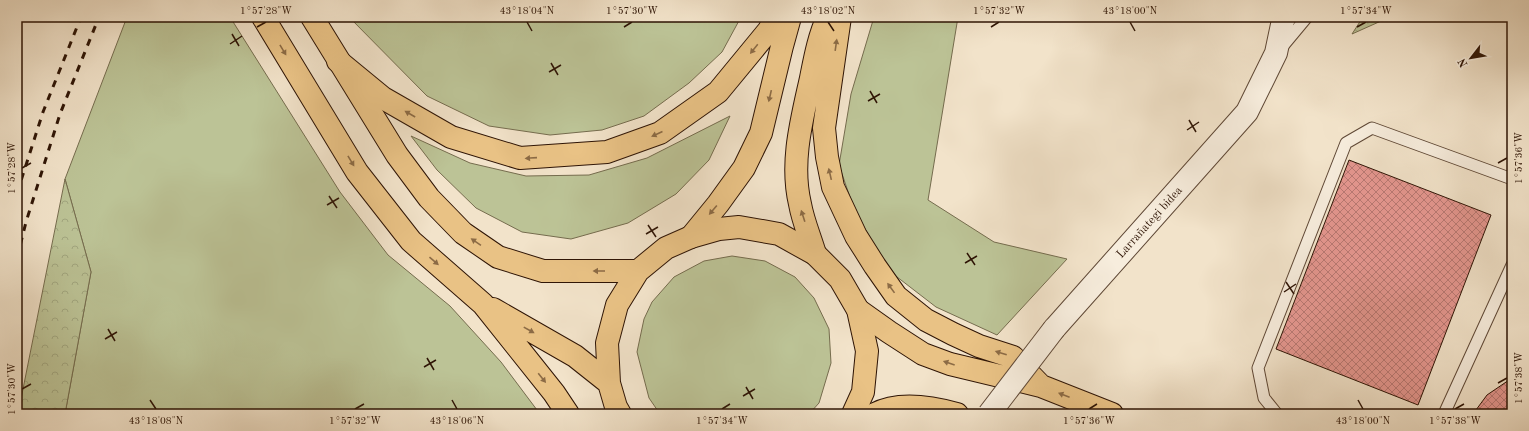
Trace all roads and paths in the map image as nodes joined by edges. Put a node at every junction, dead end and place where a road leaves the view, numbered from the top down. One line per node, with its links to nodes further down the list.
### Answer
1 (263, 17): 16 (main road, one-way to 16)
2 (312, 17): 10 (main road)
3 (776, 17): 10 (main road, one-way to 10)
4 (790, 17): 12 (main road, one-way to 12)
5 (828, 17): 13 (main road, one-way to 5)
6 (840, 17): 19 (main road, one-way to 6)
7 (1285, 17): 9 (street, Larrañategi bidea)
8 (1307, 17): 9 (lane)
9 (1276, 53): 25 (street, Larrañategi bidea, bridge)
10 (338, 61): 15 (main road, one-way to 10)
11 (1512, 179): 27 (lane)
12 (691, 237): 13 (main road); 15 (main road)
13 (815, 254): 17 (main road)
14 (1512, 265): 28 (lane)
15 (638, 271): 18 (main road)
16 (483, 304): 18 (main road, one-way to 18); 20 (main road, one-way to 20)
17 (858, 310): 19 (main road, one-way to 17); 22 (main road)
18 (609, 383): 21 (main road)
19 (1041, 386): 26 (main road, one-way to 19)
20 (568, 414)
21 (620, 414)
22 (853, 414)
23 (875, 414): 24 (main road)
24 (957, 414)
25 (990, 414)
26 (1112, 414)
27 (1277, 414)
28 (1444, 414)

